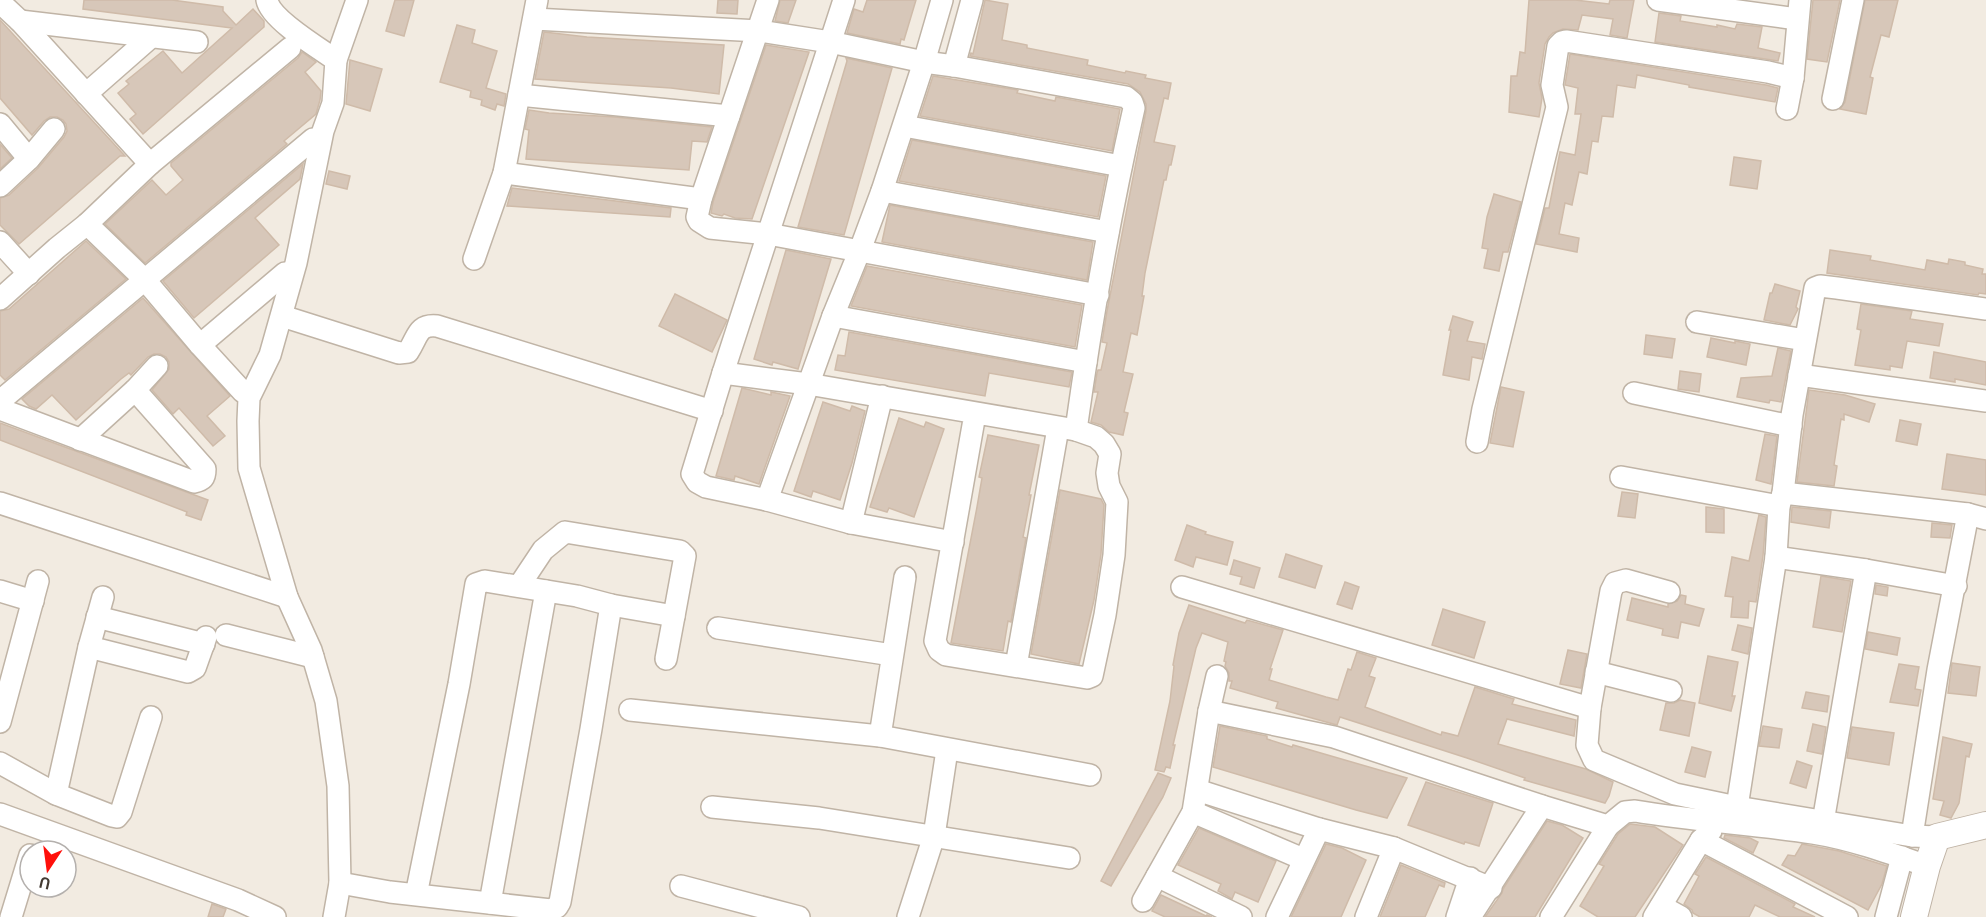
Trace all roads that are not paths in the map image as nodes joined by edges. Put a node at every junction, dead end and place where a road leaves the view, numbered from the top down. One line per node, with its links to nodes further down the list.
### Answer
1 (267, 0): 18 (street)
2 (357, 0): 18 (street)
3 (768, 0): 13 (street)
4 (844, 0): 16 (street)
5 (942, 0): 19 (street)
6 (972, 0): 20 (street)
7 (1658, 0): 11 (street)
8 (1853, 0): 24 (street)
9 (4, 6): 12 (street)
10 (536, 10): 13 (street); 23 (street)
11 (1799, 10): 21 (street)
12 (20, 21): 14 (street); 22 (street)
13 (759, 31): 16 (street); 26 (street)
14 (151, 37): 15 (street); 22 (street)
15 (197, 42)
16 (830, 42): 19 (street); 40 (street)
17 (290, 48): 32 (street)
18 (336, 60): 50 (street)
19 (924, 62): 20 (street); 28 (street)
20 (954, 66): 33 (street)
21 (1793, 78): 25 (street); 72 (street)
22 (86, 94): 32 (street)
23 (519, 95): 26 (street); 34 (street)
24 (1833, 99)
25 (1787, 109)
26 (729, 116): 37 (street)
27 (0, 124): 31 (street)
28 (904, 126): 33 (street); 36 (street)
29 (54, 129): 31 (street)
30 (313, 139): 46 (street)
31 (29, 159): 35 (street)
32 (150, 164): 38 (street)
33 (1121, 166): 39 (street)
34 (504, 173): 37 (street); 43 (street)
35 (0, 186)
36 (882, 192): 39 (street); 42 (street)
37 (701, 199): 40 (street)
38 (87, 224): 45 (street); 46 (street)
39 (1108, 232): 47 (street)
40 (768, 234): 42 (street); 57 (street)
41 (0, 242): 45 (street)
42 (860, 250): 47 (street); 51 (street)
43 (474, 259)
44 (285, 273): 54 (street)
45 (29, 274): 48 (street)
46 (145, 280): 54 (street); 64 (street)
47 (1098, 294): 55 (street)
48 (0, 299)
49 (1986, 309): 53 (street)
50 (282, 316): 67 (street); 89 (street)
51 (833, 316): 55 (street); 59 (street)
52 (1697, 322): 53 (street)
53 (1805, 340): 58 (street)
54 (200, 345): 61 (street)
55 (1086, 362): 70 (street)
56 (158, 366): 60 (street)
57 (723, 373): 59 (street); 67 (street)
58 (1799, 375): 65 (street); 69 (street)
59 (808, 384): 63 (street); 74 (street)
60 (135, 390): 71 (street); 71 (street)
61 (243, 392)
62 (1634, 393): 69 (street)
63 (882, 396): 68 (street); 78 (street)
64 (0, 401)
65 (1986, 401)
66 (0, 409): 71 (street)
67 (712, 411): 74 (street)
68 (975, 414): 70 (street); 79 (street)
69 (1791, 426): 75 (street)
70 (1067, 429): 98 (street); 98 (street)
71 (80, 440)
72 (1477, 442)
73 (1621, 477): 75 (street)
74 (767, 500): 78 (street)
75 (1781, 500): 77 (street); 80 (street)
76 (0, 503): 89 (street)
77 (1977, 517): 85 (street)
78 (851, 523): 79 (street)
79 (953, 542): 98 (street)
80 (1776, 557): 81 (street); 115 (street)
81 (1866, 570): 85 (street); 118 (street)
82 (905, 577): 95 (street)
83 (519, 586): 87 (street); 91 (street); 140 (street)
84 (1182, 586): 102 (street)
85 (1956, 586): 125 (street)
86 (0, 591): 106 (street)
87 (546, 591): 90 (street); 142 (street)
88 (1669, 592): 99 (street)
89 (287, 597): 96 (street)
90 (611, 605): 91 (street); 142 (street)
91 (674, 616): 97 (street)
92 (718, 628): 95 (street)
93 (212, 638): 94 (street); 94 (street); 96 (street)
94 (89, 647): 112 (street)
95 (892, 655): 107 (street)
96 (313, 657): 136 (street)
97 (666, 659)
98 (1016, 666)
99 (1596, 672): 101 (street); 102 (street)
100 (1217, 676): 104 (street)
101 (1671, 691)
102 (1590, 708): 115 (street)
103 (630, 710): 107 (street)
104 (1209, 711): 111 (street); 113 (street)
105 (151, 717): 112 (street)
106 (0, 722)
107 (880, 736): 108 (street)
108 (947, 750): 110 (street); 124 (street)
109 (0, 763): 112 (street)
110 (1090, 775)
111 (1197, 790): 116 (street); 123 (street)
112 (56, 794)
113 (1542, 806): 121 (street); 138 (street)
114 (712, 807): 124 (street)
115 (1737, 807): 118 (street)
116 (1193, 812): 132 (street); 134 (street)
117 (0, 814): 122 (street)
118 (1823, 822): 125 (street)
119 (1721, 823): 121 (street); 128 (street); 130 (street)
120 (1986, 825): 126 (street)
121 (1608, 826): 154 (street)
122 (39, 828): 127 (street); 145 (street)
123 (1319, 829): 129 (street); 132 (street)
124 (934, 836): 131 (street); 148 (street)
125 (1912, 836): 126 (street)
126 (1937, 837): 133 (street)
127 (35, 839)
128 (1701, 840): 143 (street); 156 (street)
129 (1394, 848): 135 (street); 151 (street)
130 (1902, 857): 133 (street); 157 (street)
131 (1069, 858)
132 (1303, 859): 150 (street)
133 (1927, 866): 158 (street)
134 (1157, 876): 141 (street); 149 (street)
135 (1470, 878): 138 (street); 152 (street)
136 (340, 883): 140 (street); 146 (street)
137 (681, 886): 147 (street)
138 (1491, 888): 153 (street)
139 (18, 894): 144 (street)
140 (416, 895): 142 (street)
141 (1143, 901)
142 (490, 903)
143 (1658, 912): 155 (street)
144 (11, 917)
145 (276, 917)
146 (334, 917)
147 (799, 917)
148 (908, 917)
149 (1241, 917)
150 (1277, 917)
151 (1366, 917)
152 (1457, 917)
153 (1470, 917)
154 (1551, 917)
155 (1681, 917)
156 (1847, 917)
157 (1886, 917)
158 (1914, 917)

